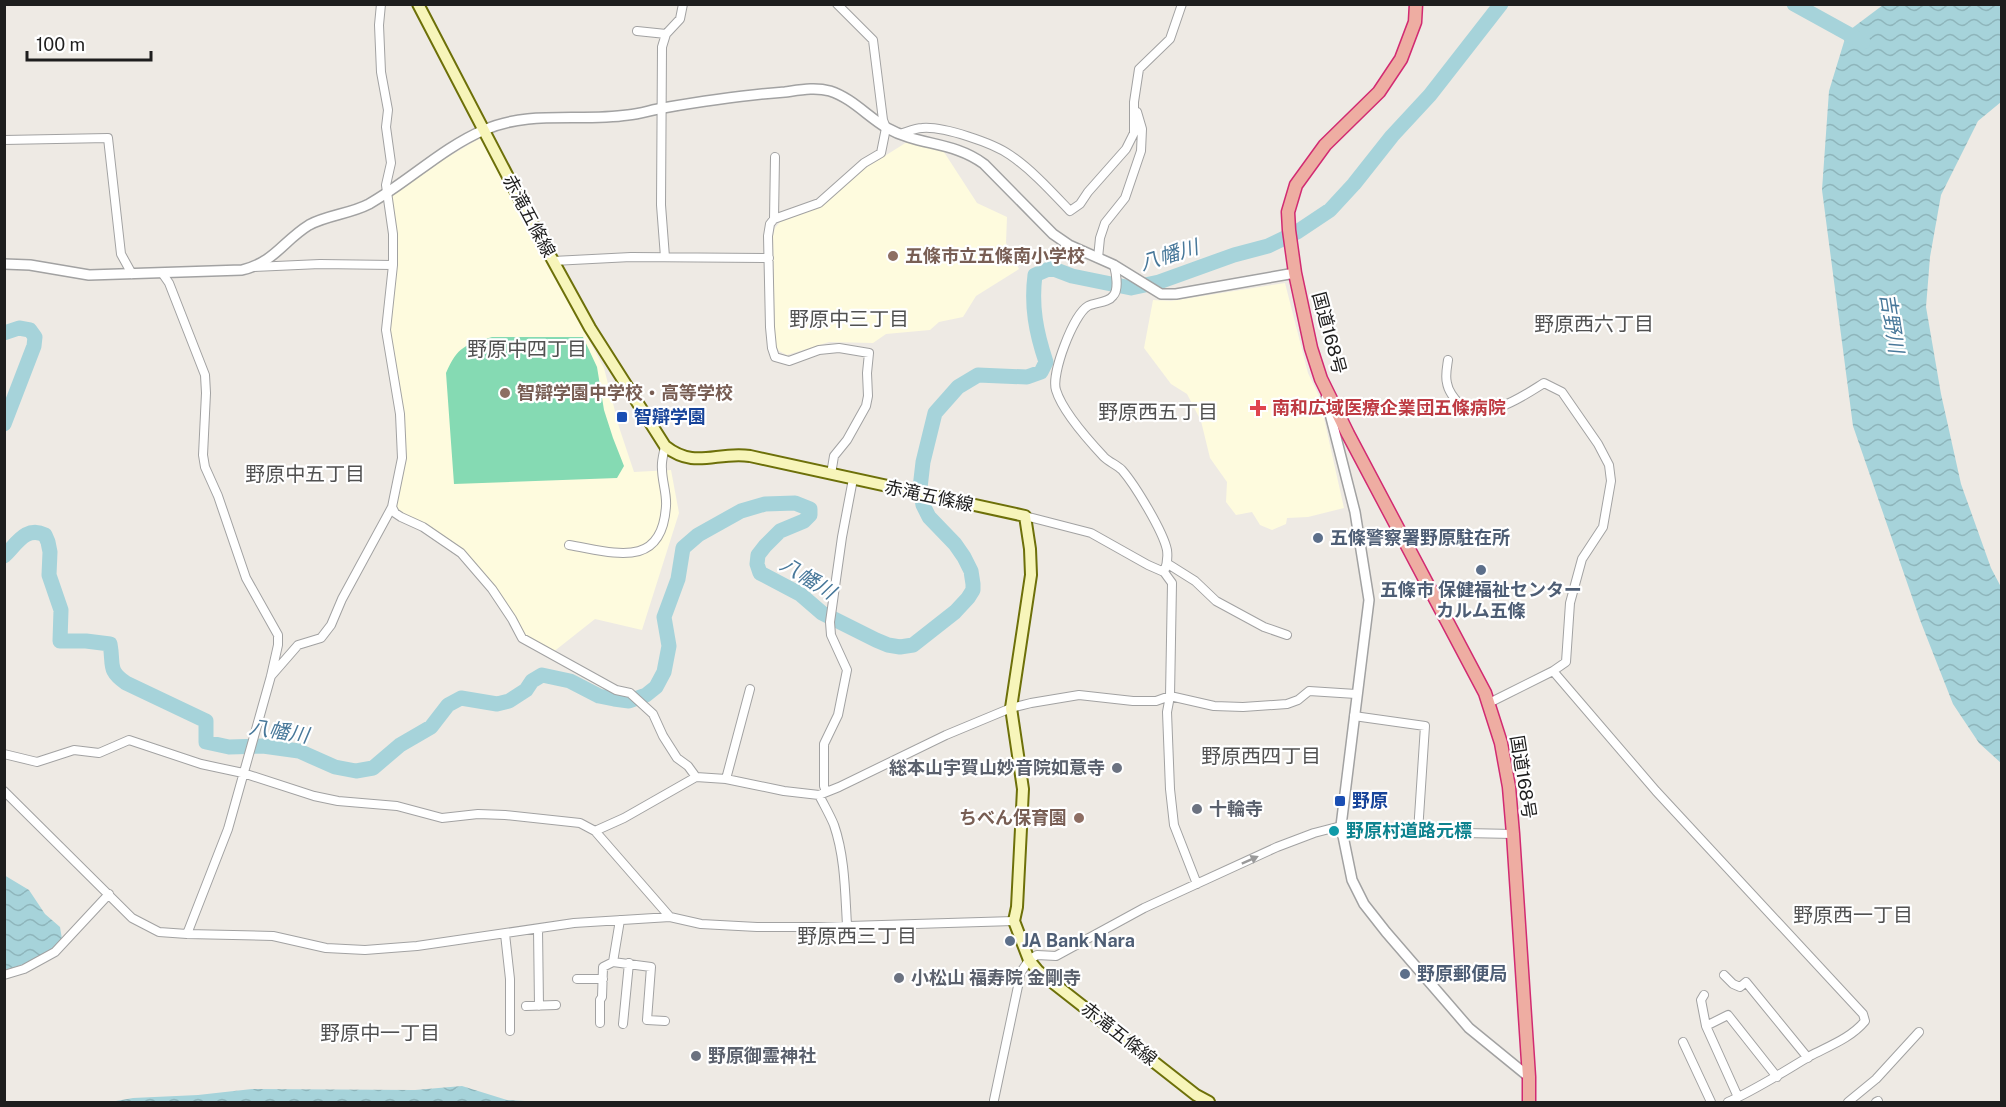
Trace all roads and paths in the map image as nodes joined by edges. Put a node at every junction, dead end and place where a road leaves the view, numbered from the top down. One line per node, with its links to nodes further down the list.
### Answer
1 (381, 4): 16 (street)
2 (418, 4): 12 (main road, 赤滝五條線)
3 (683, 4): 8 (street)
4 (837, 4): 11 (street)
5 (1182, 4): 9 (street)
6 (1416, 4): 27 (highway, 国道168号)
7 (637, 31): 8 (street)
8 (666, 34): 10 (street)
9 (1134, 102): 13 (street); 20 (street)
10 (661, 108): 11 (street); 12 (street); 18 (street)
11 (886, 128): 13 (street); 17 (street)
12 (484, 130): 16 (street); 21 (main road, 赤滝五條線)
13 (900, 134): 20 (street)
14 (4, 140): 28 (street)
15 (775, 157): 17 (street)
16 (388, 193): 23 (street); 25 (street)
17 (774, 219): 19 (street)
18 (664, 256): 19 (street); 21 (street)
19 (769, 258): 32 (street)
20 (1098, 258): 24 (street)
21 (553, 261): 31 (main road, 赤滝五條線)
22 (4, 264): 28 (street)
23 (393, 265): 25 (street); 34 (street)
24 (1114, 265): 27 (street); 37 (street)
25 (251, 267): 26 (street)
26 (162, 273): 28 (street); 40 (street)
27 (1295, 273): 30 (highway, 国道168号)
28 (132, 274)
29 (1448, 360): 39 (street)
30 (1321, 379): 42 (street); 44 (highway, 国道168号)
31 (665, 446): 32 (main road, 赤滝五條線); 36 (street)
32 (831, 474): 33 (main road, 赤滝五條線)
33 (853, 479): 35 (main road, 赤滝五條線); 52 (street)
34 (392, 507): 40 (street); 49 (street)
35 (1025, 516): 37 (street); 45 (main road, 赤滝五條線)
36 (569, 545)
37 (1166, 568): 38 (street); 43 (street)
38 (1287, 635)
39 (1553, 671): 44 (street); 84 (street)
40 (271, 676): 48 (street)
41 (750, 689): 50 (street)
42 (1356, 694): 43 (street); 46 (street)
43 (1170, 696): 45 (street); 57 (street)
44 (1489, 703): 56 (highway, 国道168号)
45 (1011, 708): 52 (street); 61 (main road, 赤滝五條線)
46 (1354, 716): 54 (street); 55 (street)
47 (4, 754): 48 (street)
48 (243, 773): 53 (street); 64 (street)
49 (696, 777): 50 (street); 53 (street)
50 (726, 779): 52 (street)
51 (4, 791): 58 (street)
52 (823, 794): 62 (street)
53 (594, 831): 59 (street)
54 (1342, 831): 55 (street); 57 (street, one-way to 54); 85 (street)
55 (1418, 832): 56 (street)
56 (1513, 834): 85 (highway, 国道168号)
57 (1197, 884): 66 (street)
58 (109, 894): 64 (street); 69 (street)
59 (669, 917): 60 (street); 62 (street)
60 (620, 920): 63 (street); 67 (street)
61 (1014, 921): 62 (street); 66 (main road, 赤滝五條線)
62 (847, 925)
63 (538, 929): 65 (street); 76 (street)
64 (187, 934): 65 (street)
65 (505, 934): 81 (street)
66 (1029, 960): 88 (street); 89 (main road, 赤滝五條線)
67 (613, 962): 68 (street); 72 (street)
68 (629, 963): 77 (street); 79 (street)
69 (4, 975)
70 (1724, 975): 84 (street)
71 (577, 979): 72 (street)
72 (603, 979): 78 (street)
73 (1704, 995): 80 (street)
74 (556, 1005): 76 (street)
75 (526, 1006): 76 (street)
76 (539, 1006)
77 (665, 1021)
78 (600, 1023)
79 (623, 1024)
80 (1706, 1026): 86 (street); 87 (street)
81 (510, 1031)
82 (1919, 1032): 93 (street)
83 (1683, 1042): 91 (street)
84 (1808, 1058): 86 (street)
85 (1529, 1077): 90 (highway, 国道168号)
86 (1778, 1077): 87 (street)
87 (1738, 1097): 92 (street)
88 (994, 1100)
89 (1209, 1102)
90 (1529, 1102)
91 (1711, 1102)
92 (1729, 1102)
93 (1848, 1102)

